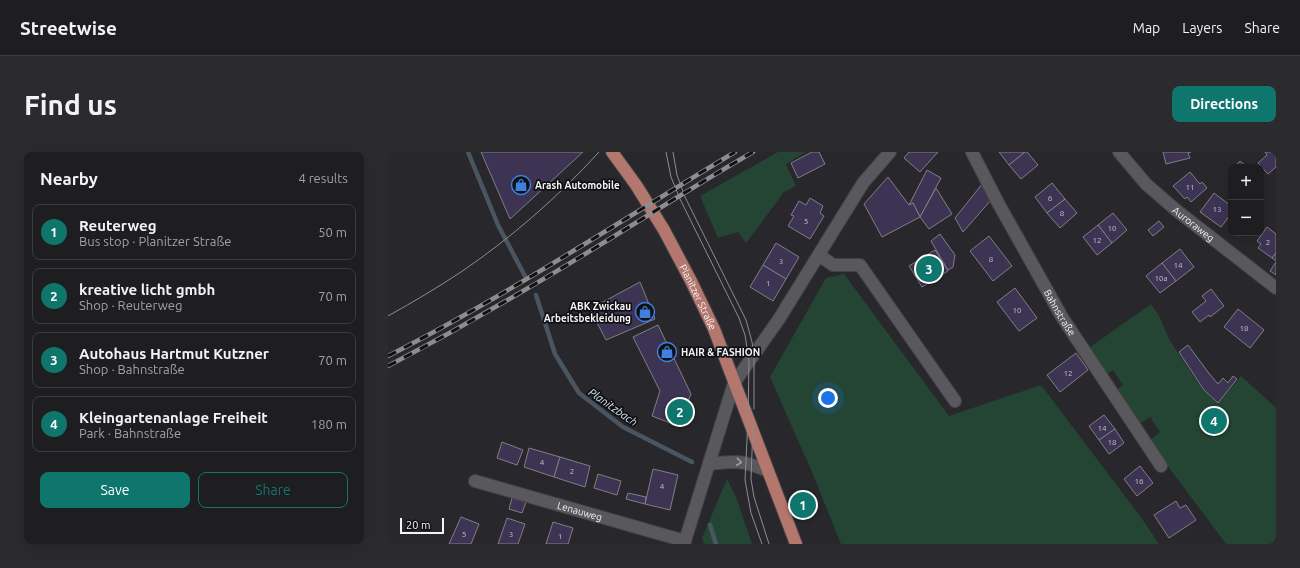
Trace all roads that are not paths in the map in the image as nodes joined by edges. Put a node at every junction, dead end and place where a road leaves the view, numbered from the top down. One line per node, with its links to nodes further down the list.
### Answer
1 (612, 152): 7 (main road, Planitzer Straße)
2 (890, 152): 5 (street)
3 (972, 152): 10 (street, Bahnstraße)
4 (1119, 152): 6 (street, Auroraweg)
5 (819, 256): 7 (street); 8 (street)
6 (1276, 288)
7 (734, 383): 9 (street); 11 (main road, Planitzer Straße)
8 (955, 401)
9 (709, 464): 11 (street, one-way to 11); 13 (street)
10 (1161, 466)
11 (768, 472): 14 (main road, Planitzer Straße)
12 (474, 481): 13 (street, Lenauweg)
13 (684, 543)
14 (796, 544)

